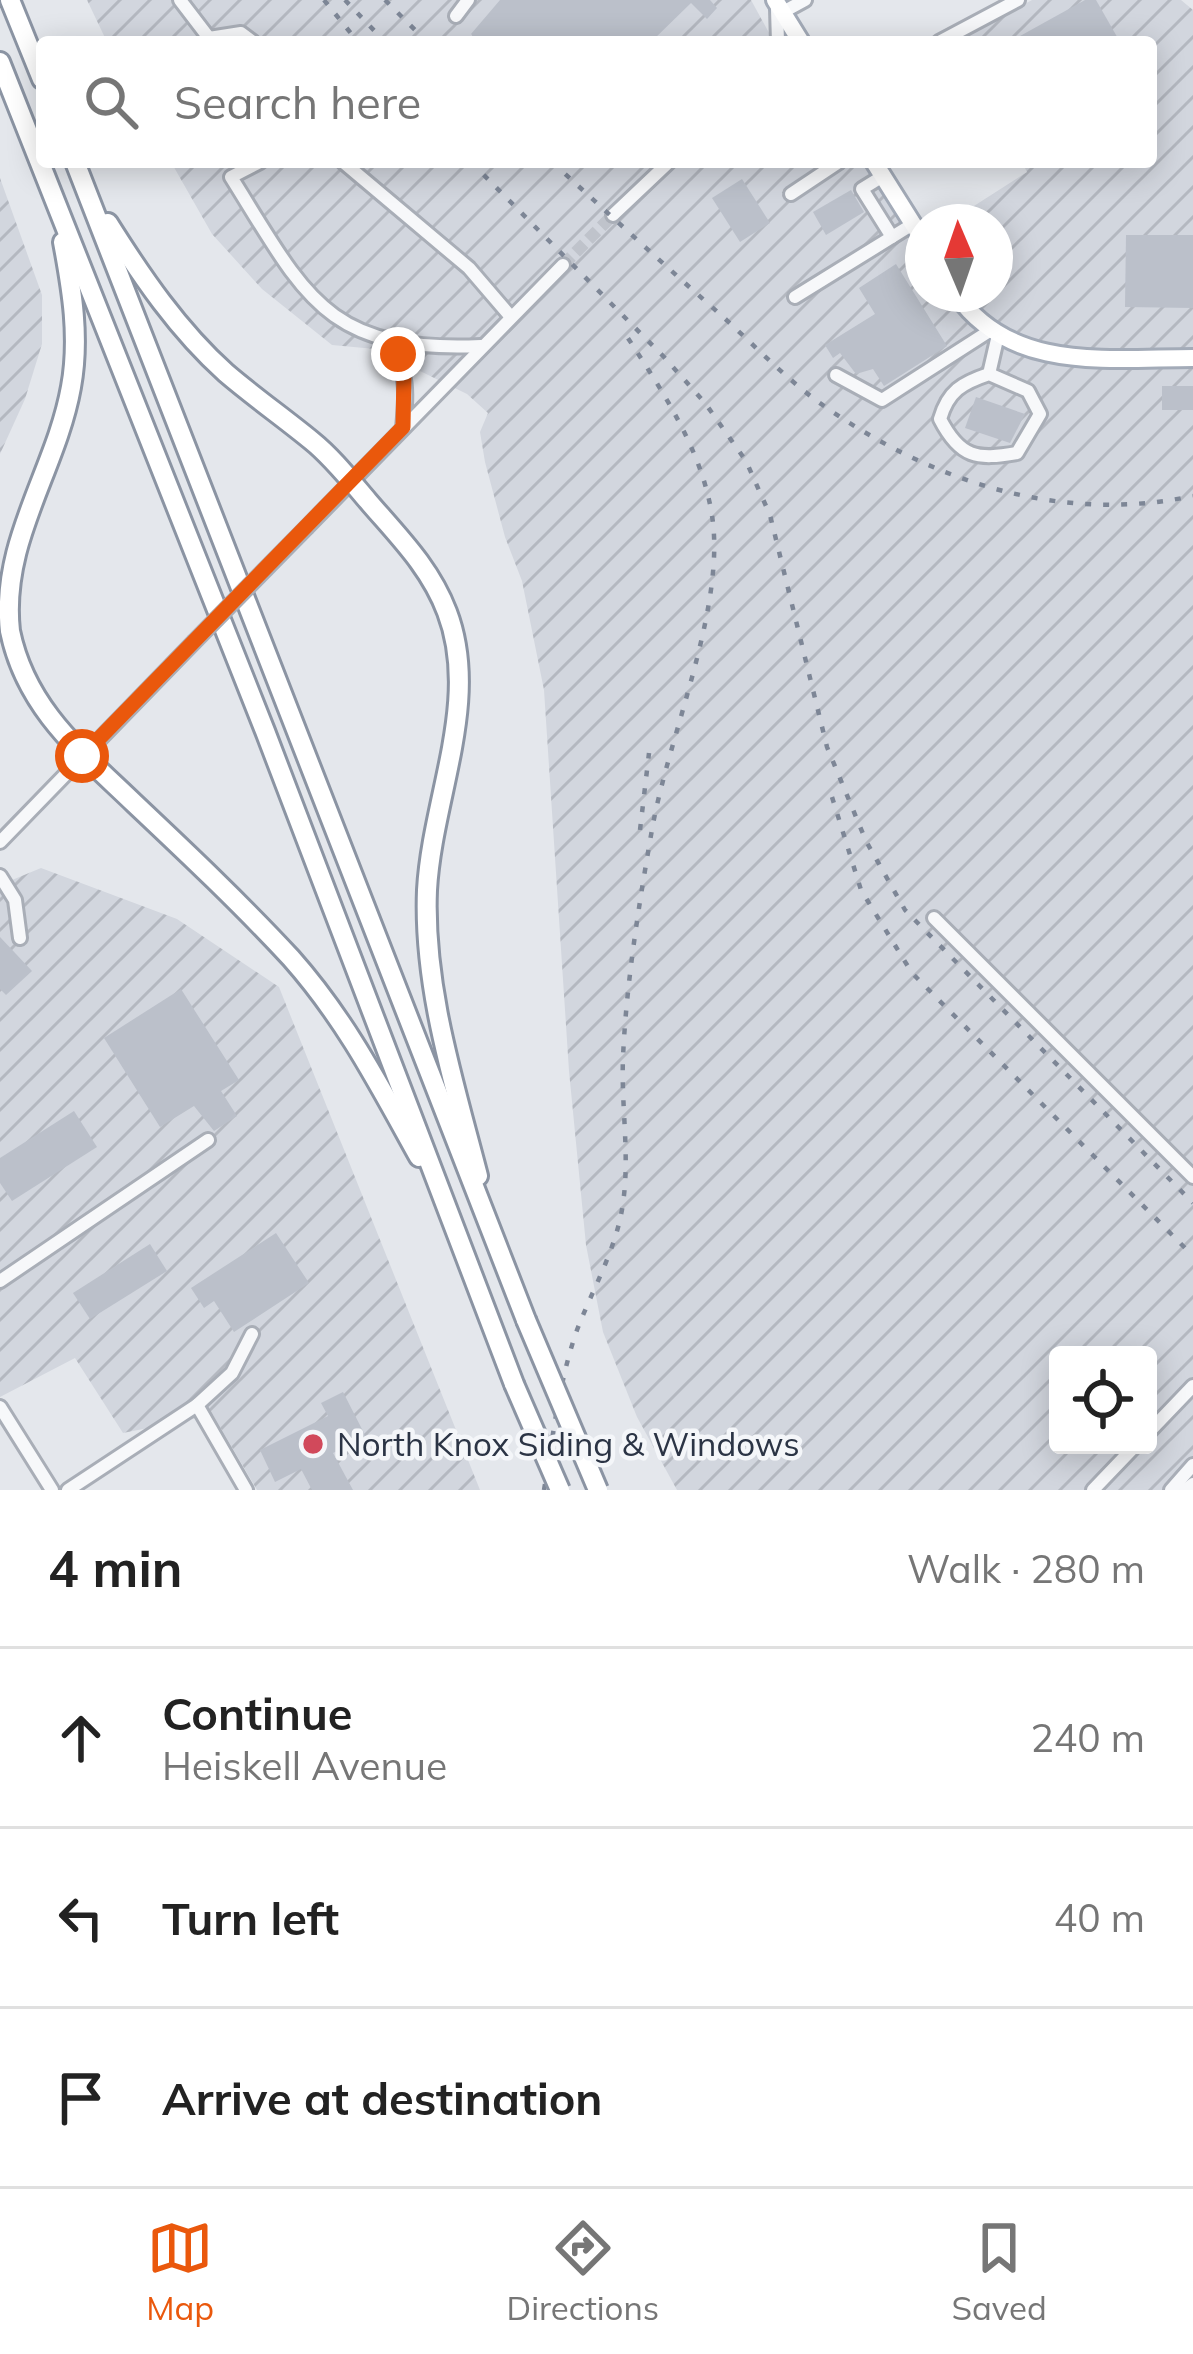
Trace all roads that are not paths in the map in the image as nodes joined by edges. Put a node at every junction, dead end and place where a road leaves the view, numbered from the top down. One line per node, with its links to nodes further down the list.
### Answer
1 (10, 0): 13 (highway)
2 (180, 0): 8 (street)
3 (468, 0): 7 (street)
4 (805, 0): 6 (street)
5 (1018, 0): 11 (street)
6 (778, 5): 9 (street); 10 (main road)
7 (456, 16)
8 (204, 36)
9 (778, 36)
10 (797, 36)
11 (950, 36)
12 (0, 62): 14 (highway)
13 (36, 64)
14 (36, 150)
15 (44, 168): 26 (highway)
16 (77, 168): 24 (highway)
17 (226, 168): 23 (street)
18 (248, 168): 23 (street)
19 (351, 168): 34 (street)
20 (663, 168): 28 (street)
21 (830, 168): 25 (street)
22 (879, 169): 27 (main road); 30 (street)
23 (231, 177): 36 (street)
24 (84, 185): 42 (highway); 51 (highway)
25 (791, 194)
26 (55, 196): 43 (highway); 50 (highway)
27 (905, 211)
28 (613, 215)
29 (905, 234): 30 (street)
30 (892, 237): 32 (street)
31 (562, 265): 34 (street)
32 (795, 296)
33 (974, 312): 35 (main road)
34 (511, 316): 37 (street)
35 (994, 333): 38 (main road); 39 (street); 40 (street)
36 (380, 338): 37 (street); 41 (street)
37 (482, 346): 41 (street)
38 (1193, 358)
39 (989, 374): 39 (street)
40 (836, 375)
41 (403, 427): 42 (street)
42 (350, 480): 43 (street, bridge); 51 (highway)
43 (82, 756): 44 (street); 50 (highway)
44 (0, 842)
45 (0, 876): 47 (street)
46 (934, 918): 49 (street)
47 (20, 938)
48 (208, 1140): 52 (street)
49 (1193, 1177)
50 (453, 1220): 64 (highway, bridge)
51 (499, 1256): 65 (highway, bridge)
52 (0, 1281)
53 (252, 1334): 55 (street)
54 (1193, 1386): 57 (street)
55 (197, 1405): 62 (street); 63 (street)
56 (0, 1407): 61 (street)
57 (1157, 1424)
58 (1127, 1454): 66 (street)
59 (1193, 1465): 67 (street)
60 (1193, 1484): 68 (street)
61 (52, 1490)
62 (68, 1490)
63 (246, 1490)
64 (560, 1490)
65 (598, 1490)
66 (1093, 1490)
67 (1171, 1490)
68 (1185, 1490)

